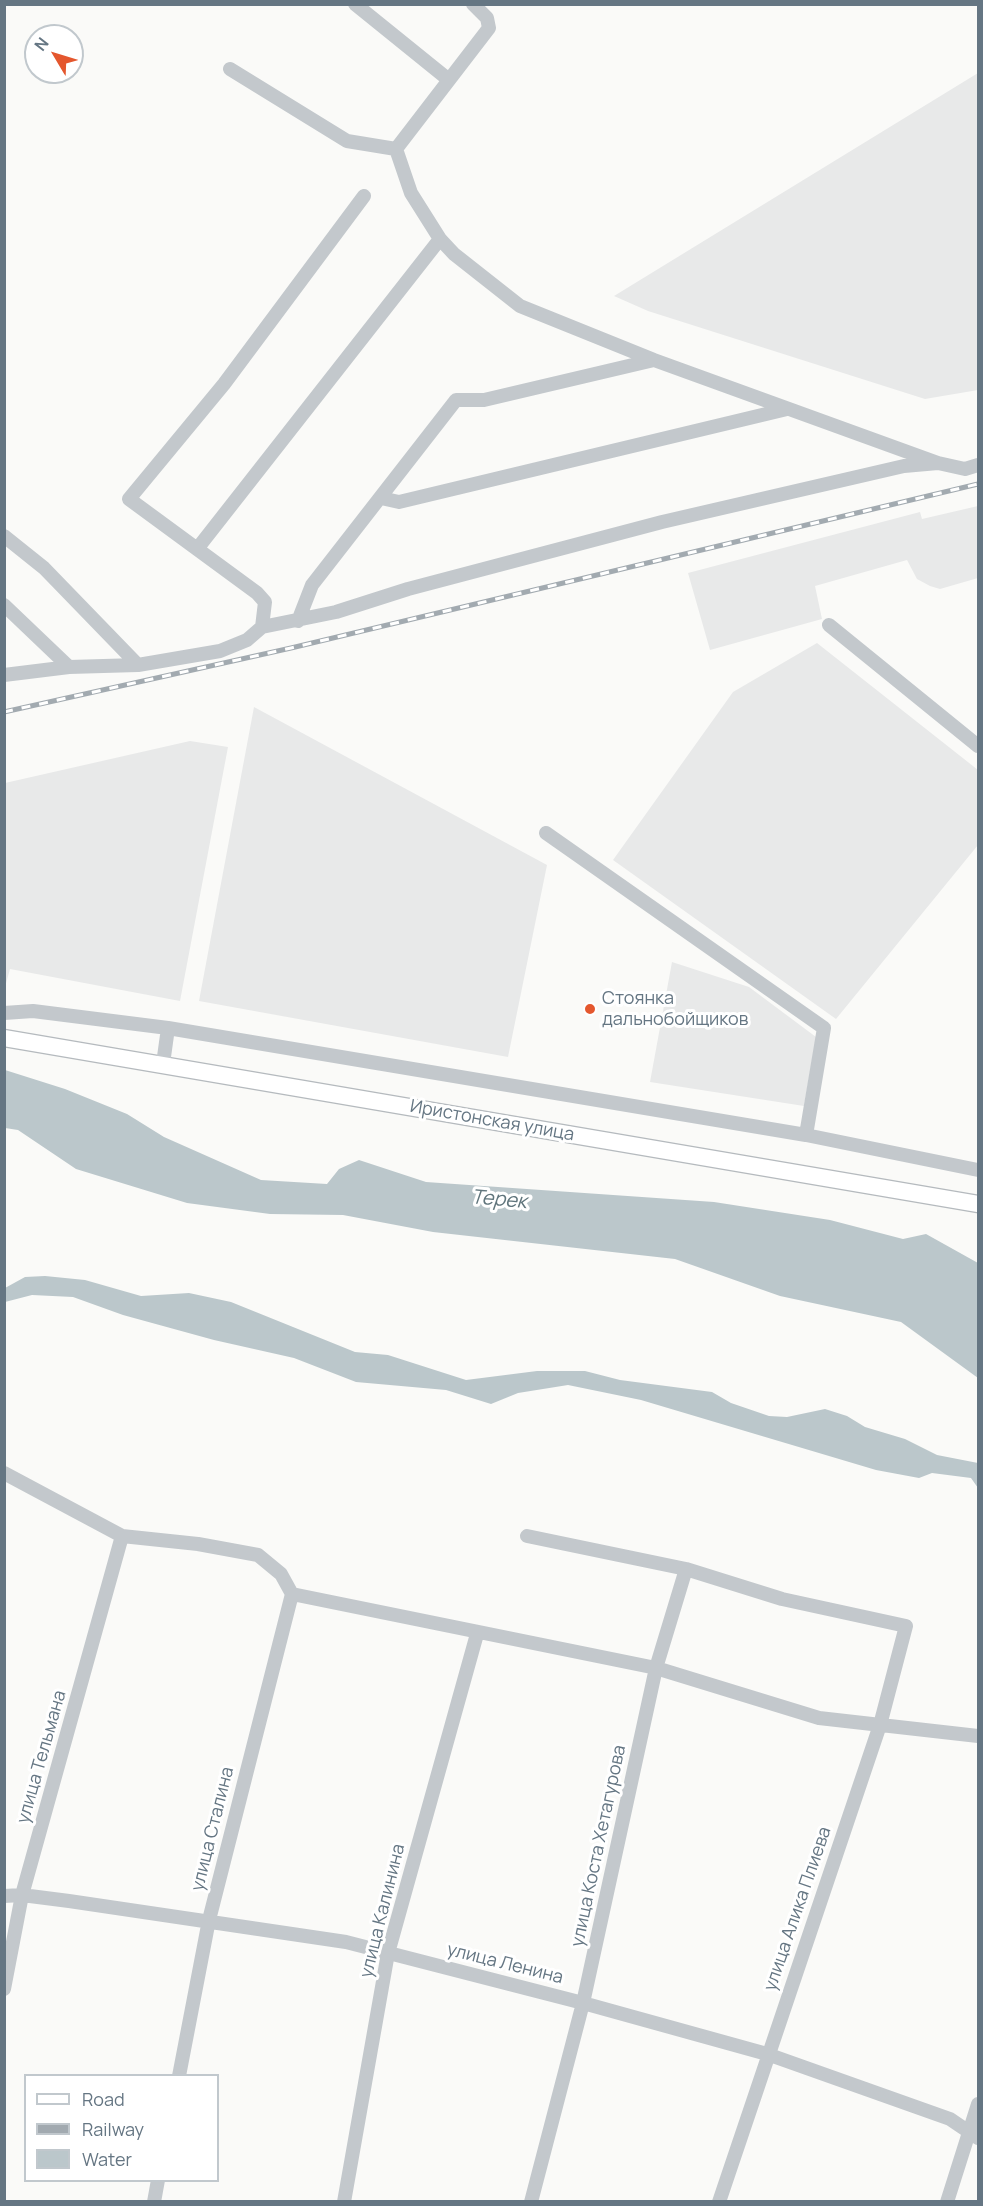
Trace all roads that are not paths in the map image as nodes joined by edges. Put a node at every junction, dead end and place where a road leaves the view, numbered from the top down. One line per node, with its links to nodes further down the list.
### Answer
1 (355, 4): 4 (street)
2 (473, 4): 4 (street)
3 (230, 69): 5 (street)
4 (449, 80): 5 (street)
5 (396, 149): 7 (street)
6 (364, 196): 14 (street)
7 (440, 239): 8 (street); 14 (street)
8 (654, 360): 9 (street); 12 (street)
9 (787, 409): 10 (street); 12 (street)
10 (938, 464): 11 (street); 16 (street)
11 (978, 465)
12 (381, 498): 16 (street)
13 (4, 536): 19 (street)
14 (197, 549): 18 (street)
15 (4, 605): 20 (street)
16 (298, 621): 18 (street)
17 (829, 626): 22 (street)
18 (262, 627): 19 (street)
19 (138, 665): 20 (street)
20 (69, 667): 21 (street)
21 (4, 675)
22 (978, 746)
23 (546, 833): 28 (street)
24 (4, 1012): 25 (street)
25 (168, 1028): 27 (street); 28 (street)
26 (4, 1038): 27 (main road, Иристонская улица)
27 (163, 1064): 30 (main road, Иристонская улица)
28 (806, 1135): 29 (street)
29 (978, 1170)
30 (978, 1204)
31 (4, 1473): 32 (street)
32 (122, 1536): 35 (street); 40 (street, улица Тельмана)
33 (527, 1536): 34 (street)
34 (686, 1569): 37 (street, улица Коста Хетагурова); 38 (street, улица Алика Плиева)
35 (292, 1594): 36 (street); 42 (street, улица Сталина)
36 (477, 1634): 37 (street); 43 (street, улица Калинина)
37 (656, 1668): 38 (street); 45 (street, улица Коста Хетагурова)
38 (880, 1725): 39 (street); 46 (street, улица Алика Плиева)
39 (978, 1736)
40 (22, 1895): 41 (street, улица Ленина); 42 (street, улица Ленина); 44 (street, улица Тельмана)
41 (4, 1896)
42 (209, 1920): 43 (street, улица Ленина); 47 (street, улица Сталина)
43 (388, 1953): 45 (street, улица Ленина); 52 (street, улица Калинина)
44 (4, 1989)
45 (583, 2003): 46 (street, улица Ленина); 53 (street, улица Коста Хетагурова)
46 (767, 2054): 49 (street, улица Ленина); 54 (street, улица Алика Плиева)
47 (179, 2074)
48 (978, 2104): 49 (street)
49 (974, 2134): 55 (street)
50 (158, 2182): 51 (street)
51 (154, 2202)
52 (344, 2202)
53 (531, 2202)
54 (719, 2202)
55 (947, 2202)

